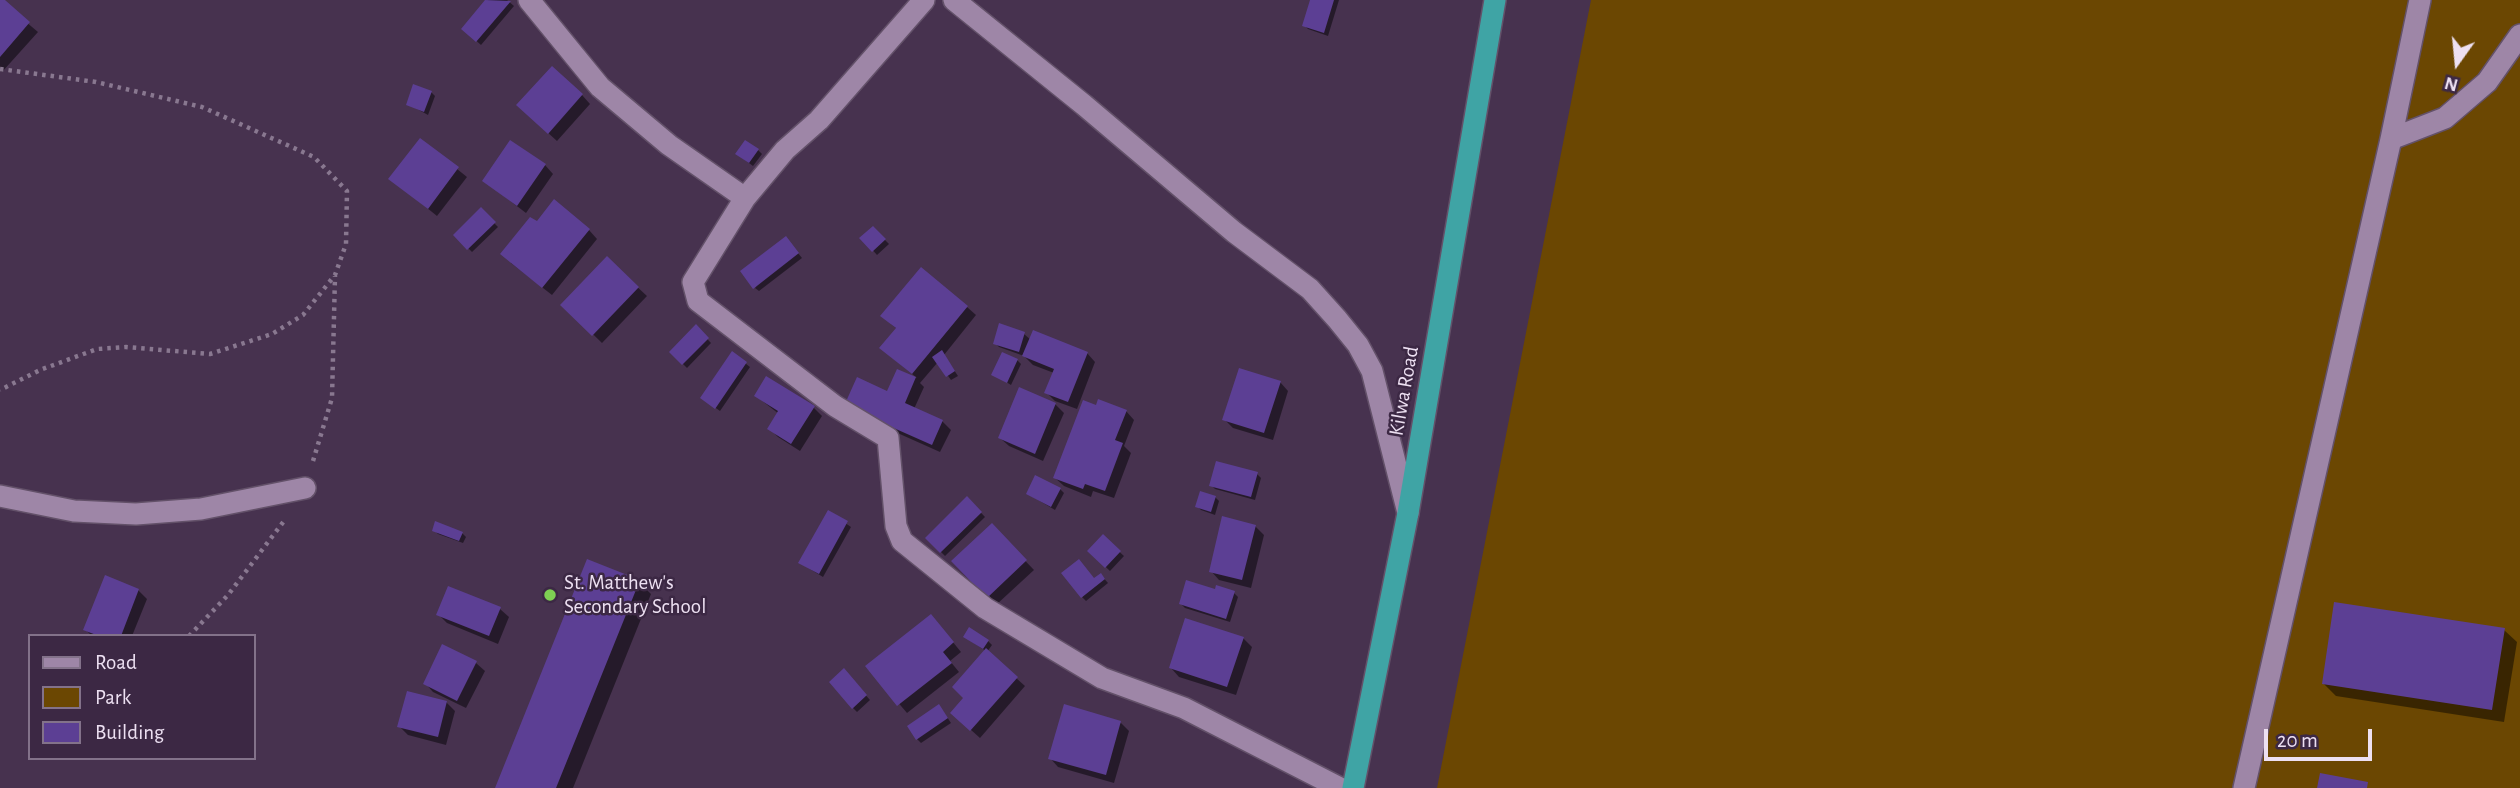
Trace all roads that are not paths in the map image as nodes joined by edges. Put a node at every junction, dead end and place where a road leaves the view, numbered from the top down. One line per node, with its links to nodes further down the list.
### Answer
1 (529, 0): 8 (street)
2 (924, 0): 8 (street)
3 (954, 0): 11 (street)
4 (1495, 0): 11 (highway, Kilwa Road)
5 (2420, 0): 7 (street)
6 (2520, 34): 7 (street)
7 (2391, 139): 14 (street)
8 (745, 198): 12 (street)
9 (305, 488): 10 (street)
10 (0, 496)
11 (1408, 513): 13 (highway, Kilwa Road)
12 (1340, 788)
13 (1353, 788)
14 (2244, 788)

